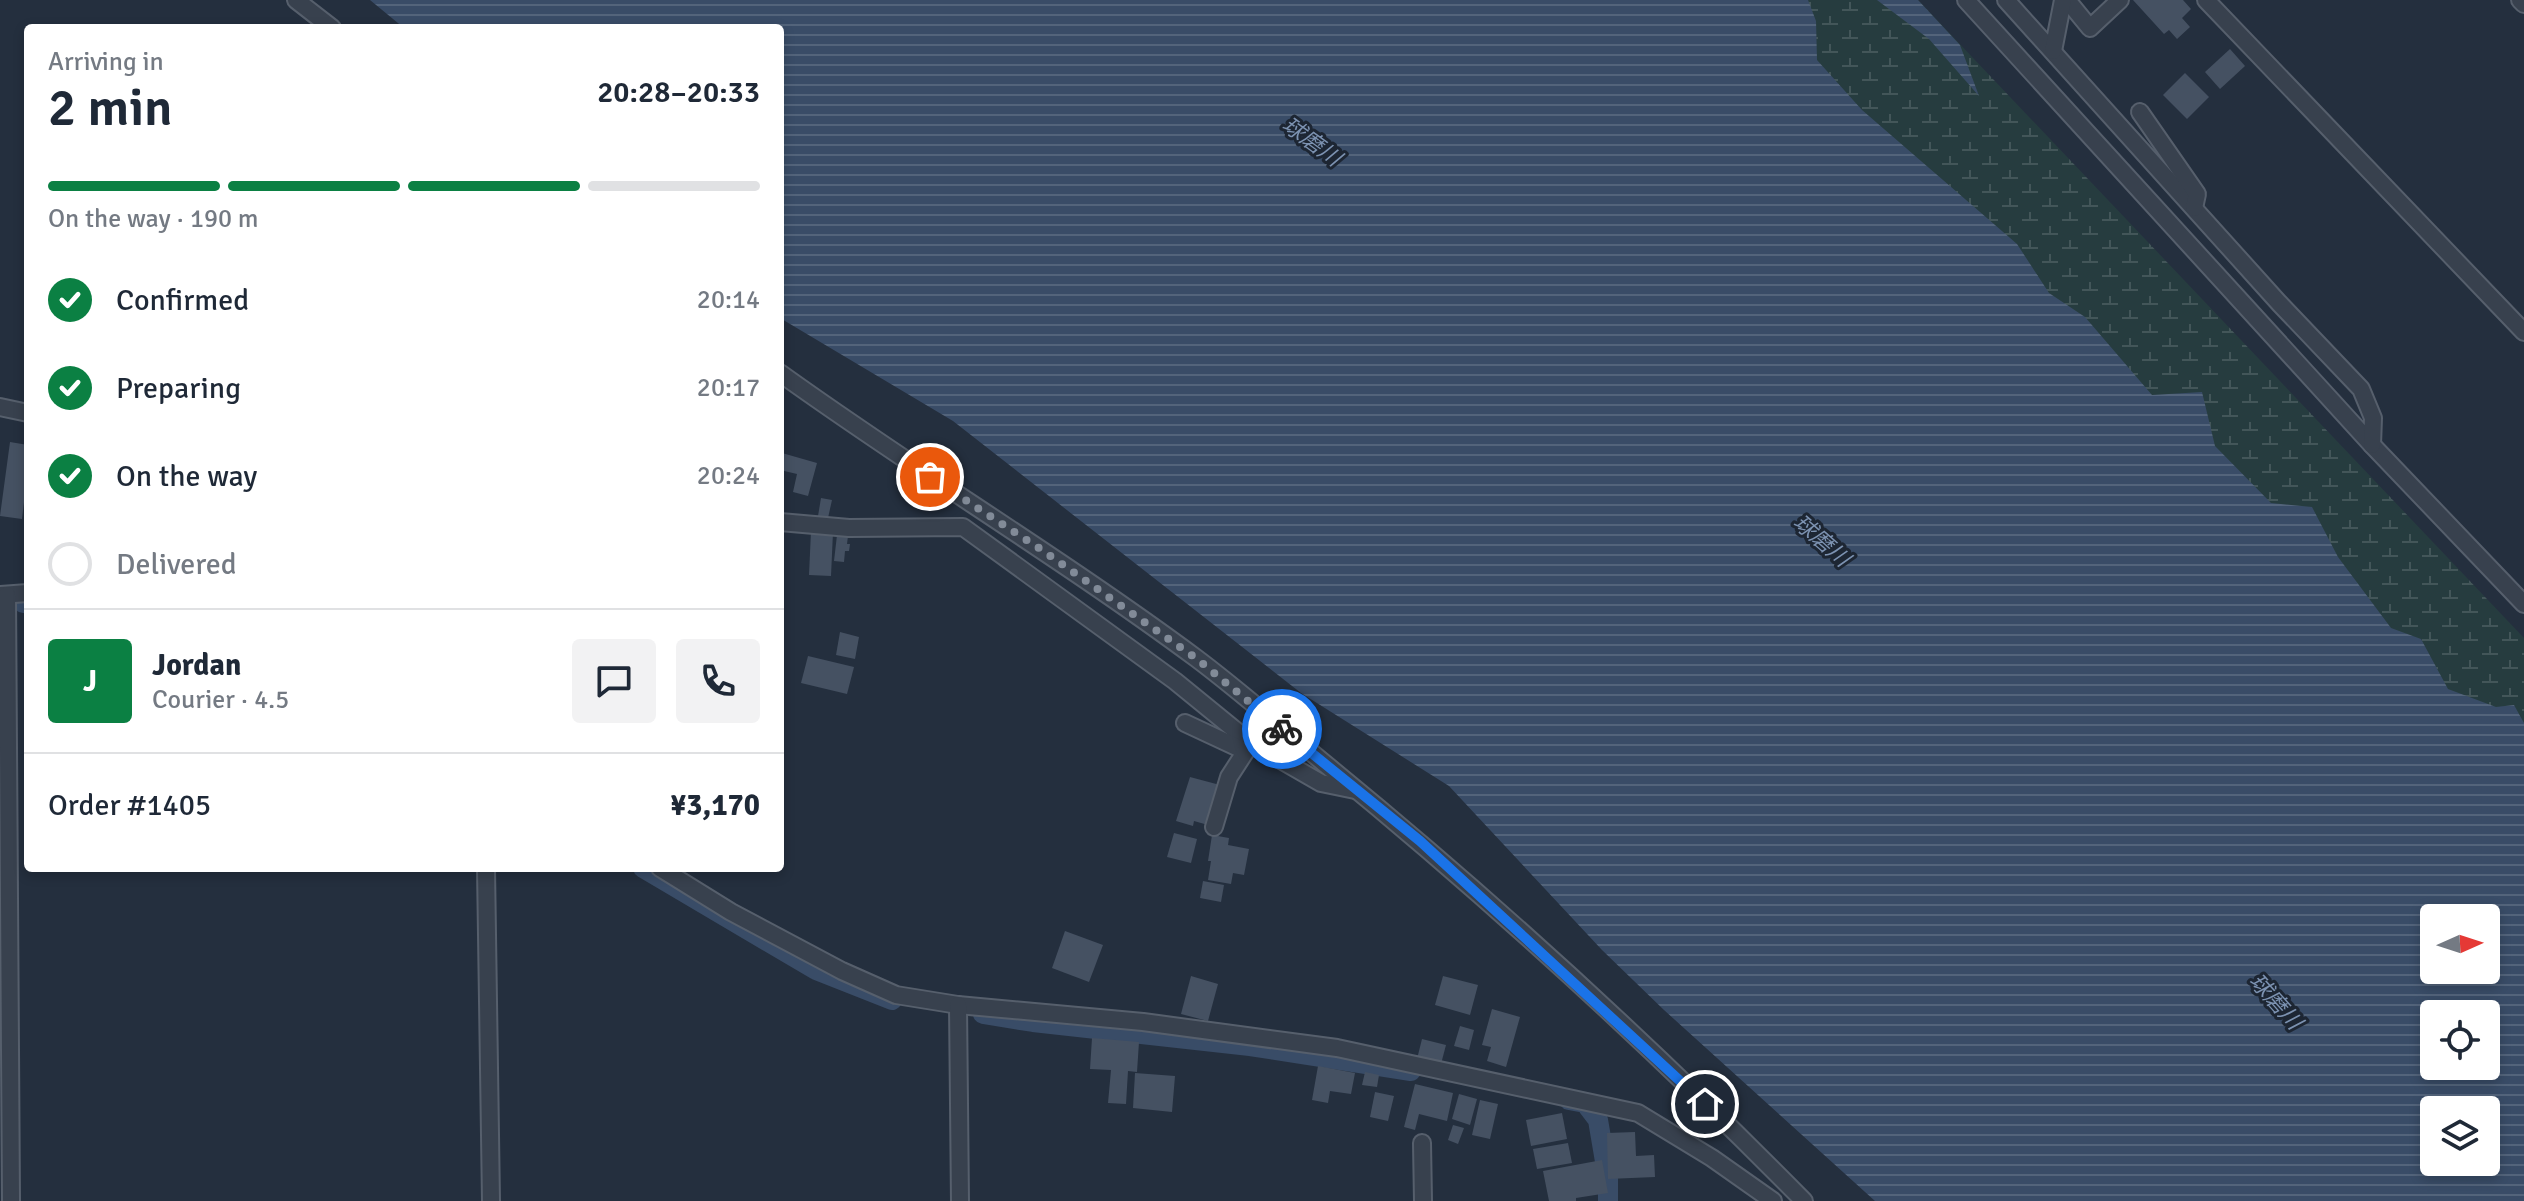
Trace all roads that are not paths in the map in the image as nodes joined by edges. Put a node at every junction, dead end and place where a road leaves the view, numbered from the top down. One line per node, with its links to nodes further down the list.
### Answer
1 (296, 0): 7 (street)
2 (1966, 0): 15 (street)
3 (2006, 0): 8 (street)
4 (2065, 0): 5 (street); 8 (street)
5 (2120, 0)
6 (2206, 0): 11 (street)
7 (327, 24)
8 (2053, 51): 10 (street)
9 (2140, 112): 10 (street)
10 (2194, 208): 15 (street)
11 (2524, 332)
12 (784, 376): 23 (street)
13 (0, 407): 14 (street)
14 (24, 412)
15 (2372, 445): 19 (street)
16 (784, 522): 22 (street)
17 (24, 593): 18 (street)
18 (4, 595): 20 (street)
19 (2524, 604)
20 (3, 615): 28 (street)
21 (1185, 723): 22 (street)
22 (1248, 747): 23 (street); 24 (street)
23 (1359, 791): 35 (street)
24 (1214, 827)
25 (486, 872): 31 (street)
26 (666, 872): 27 (street)
27 (958, 1005): 32 (street); 34 (street)
28 (6, 1077): 30 (street)
29 (1422, 1143): 33 (street)
30 (11, 1201)
31 (491, 1201)
32 (960, 1201)
33 (1423, 1201)
34 (1773, 1201)
35 (1804, 1201)

